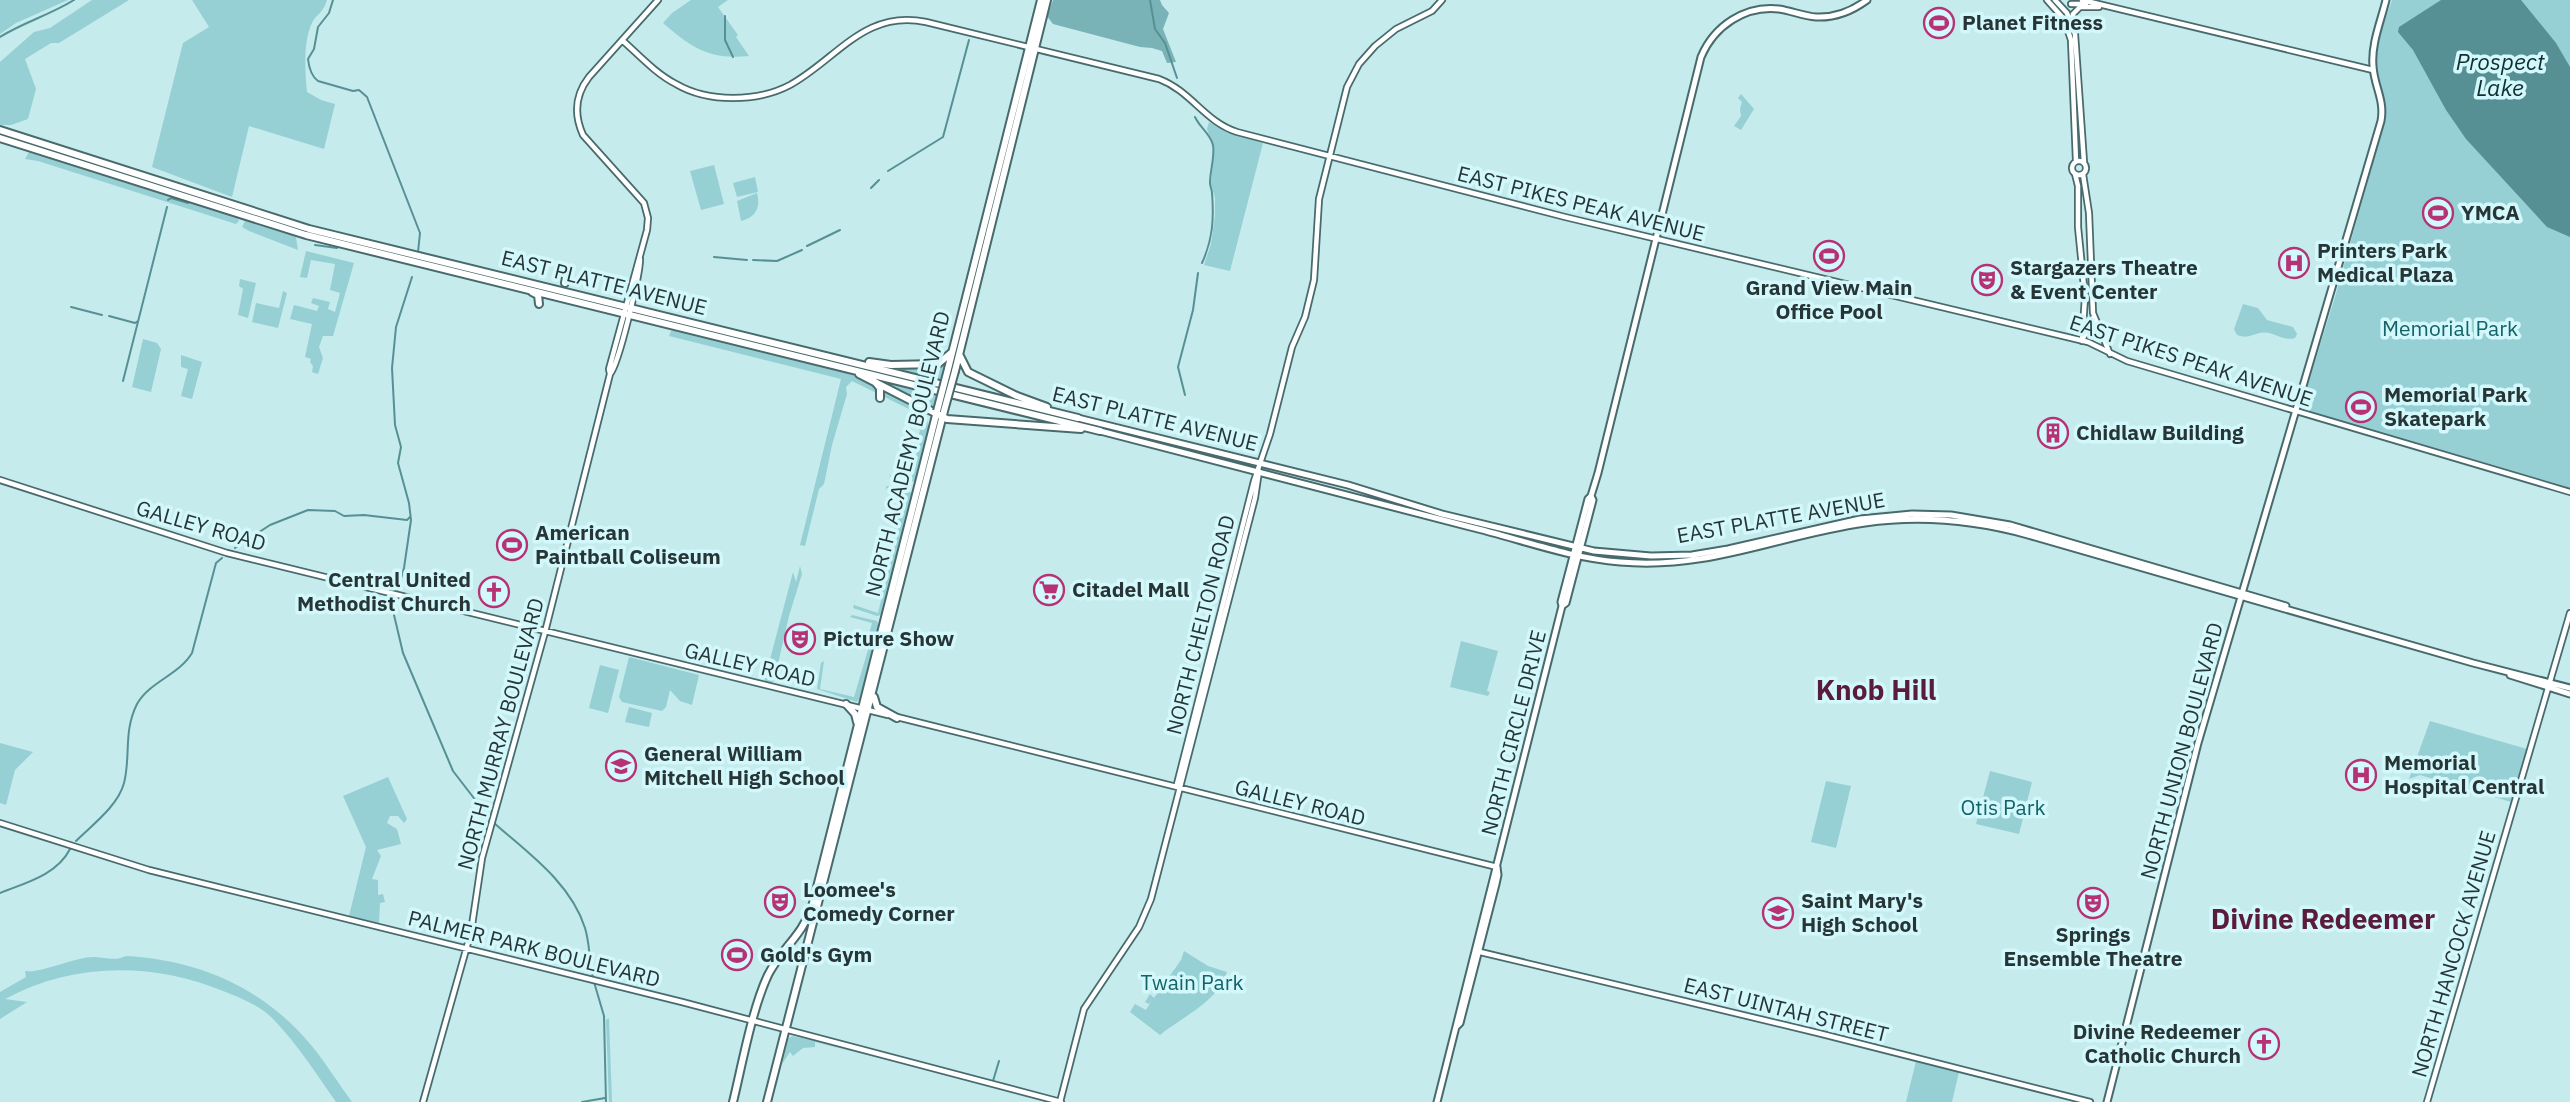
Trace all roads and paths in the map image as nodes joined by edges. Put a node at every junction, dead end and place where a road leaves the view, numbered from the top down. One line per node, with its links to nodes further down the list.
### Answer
1 (658, 0): 15 (main road, NORTH MURRAY BOULEVARD)
2 (1041, 0): 16 (highway)
3 (1047, 0): 16 (highway)
4 (1443, 0): 22 (main road, NORTH CHELTON ROAD)
5 (1867, 0): 27 (main road, NORTH CIRCLE DRIVE)
6 (2047, 0): 13 (main road)
7 (2055, 0): 13 (main road)
8 (2080, 0): 10 (main road); 12 (main road)
9 (2386, 0): 17 (main road)
10 (2071, 4): 11 (main road); 13 (main road)
11 (2097, 7): 12 (main road); 14 (main road)
12 (2109, 8): 17 (main road)
13 (2062, 11): 14 (main road); 23 (main road)
14 (2072, 22): 24 (main road)
15 (622, 40): 16 (main road, EAST PIKES PEAK AVENUE); 34 (main road, NORTH MURRAY BOULEVARD)
16 (1032, 47): 22 (main road, EAST PIKES PEAK AVENUE); 37 (highway, NORTH ACADEMY BOULEVARD)
17 (2373, 71): 47 (main road, NORTH UNION BOULEVARD)
18 (0, 131): 21 (highway, EAST PLATTE AVENUE)
19 (0, 138): 20 (highway, EAST PLATTE AVENUE)
20 (25, 146): 21 (highway); 28 (highway, EAST PLATTE AVENUE)
21 (48, 146): 28 (highway, EAST PLATTE AVENUE)
22 (1329, 155): 27 (main road, EAST PIKES PEAK AVENUE); 53 (main road, NORTH CHELTON ROAD)
23 (2076, 161): 24 (main road); 25 (main road)
24 (2085, 164): 26 (main road)
25 (2074, 172): 26 (main road); 36 (main road)
26 (2083, 174): 35 (main road)
27 (1655, 239): 36 (main road, EAST PIKES PEAK AVENUE); 61 (main road, NORTH CIRCLE DRIVE)
28 (409, 257): 29 (highway, EAST PLATTE AVENUE)
29 (425, 260): 30 (highway, EAST PLATTE AVENUE); 31 (highway, EAST PLATTE AVENUE)
30 (541, 285): 32 (highway, EAST PLATTE AVENUE); 32 (highway)
31 (515, 286): 33 (highway, EAST PLATTE AVENUE); 33 (highway)
32 (583, 295): 34 (highway, EAST PLATTE AVENUE)
33 (565, 298): 34 (highway, EAST PLATTE AVENUE)
34 (626, 310): 39 (highway, EAST PLATTE AVENUE); 41 (highway, EAST PLATTE AVENUE); 65 (main road, NORTH MURRAY BOULEVARD)
35 (2092, 313): 36 (main road); 38 (main road)
36 (2082, 339): 38 (main road, EAST PIKES PEAK AVENUE)
37 (956, 352): 40 (highway); 42 (highway, NORTH ACADEMY BOULEVARD); 43 (highway)
38 (2111, 354): 47 (main road, EAST PIKES PEAK AVENUE)
39 (844, 360): 40 (highway); 49 (highway, EAST PLATTE AVENUE)
40 (938, 364): 42 (highway)
41 (837, 365): 44 (highway); 51 (highway, EAST PLATTE AVENUE)
42 (952, 368): 43 (highway); 48 (highway, NORTH ACADEMY BOULEVARD, bridge)
43 (968, 372): 49 (highway)
44 (871, 379): 45 (highway); 46 (highway)
45 (880, 398)
46 (925, 409): 48 (highway); 52 (highway)
47 (2295, 411): 56 (main road, EAST PIKES PEAK AVENUE); 63 (main road, NORTH UNION BOULEVARD)
48 (940, 414): 50 (highway); 52 (highway, NORTH ACADEMY BOULEVARD)
49 (1078, 418): 53 (main road, EAST PLATTE AVENUE)
50 (959, 421): 51 (highway); 52 (highway)
51 (1100, 431): 54 (main road, EAST PLATTE AVENUE)
52 (935, 434): 67 (highway, NORTH ACADEMY BOULEVARD); 71 (highway, NORTH ACADEMY BOULEVARD)
53 (1261, 463): 54 (main road, NORTH CHELTON ROAD); 61 (main road, EAST PLATTE AVENUE)
54 (1259, 470): 62 (main road, EAST PLATTE AVENUE); 74 (main road, NORTH CHELTON ROAD)
55 (0, 480): 65 (main road, GALLEY ROAD)
56 (2570, 492)
57 (1900, 514): 58 (main road, EAST PLATTE AVENUE); 59 (main road); 63 (main road, EAST PLATTE AVENUE)
58 (1876, 517): 60 (main road); 61 (main road, EAST PLATTE AVENUE)
59 (1886, 520): 60 (main road, EAST PLATTE AVENUE); 63 (main road, EAST PLATTE AVENUE)
60 (1865, 523): 62 (main road, EAST PLATTE AVENUE)
61 (1577, 547): 62 (main road, NORTH CIRCLE DRIVE)
62 (1576, 554): 76 (main road, NORTH CIRCLE DRIVE)
63 (2241, 595): 66 (main road, EAST PLATTE AVENUE); 87 (main road, NORTH UNION BOULEVARD)
64 (2570, 613): 66 (main road, NORTH HANCOCK AVENUE)
65 (545, 632): 70 (main road, GALLEY ROAD); 77 (main road, NORTH MURRAY BOULEVARD)
66 (2549, 685): 68 (main road, EAST PLATTE AVENUE); 69 (main road, EAST PLATTE AVENUE); 88 (main road, NORTH HANCOCK AVENUE)
67 (874, 688): 71 (highway, NORTH ACADEMY BOULEVARD); 72 (highway)
68 (2570, 688)
69 (2570, 694)
70 (846, 704): 71 (main road, GALLEY ROAD); 73 (highway)
71 (865, 709): 72 (main road, GALLEY ROAD); 73 (highway, NORTH ACADEMY BOULEVARD); 80 (highway, NORTH ACADEMY BOULEVARD)
72 (897, 718): 74 (main road, GALLEY ROAD)
73 (857, 727): 79 (highway, NORTH ACADEMY BOULEVARD)
74 (1179, 789): 76 (main road, GALLEY ROAD); 84 (main road, NORTH CHELTON ROAD)
75 (0, 822): 77 (main road, PALMER PARK BOULEVARD)
76 (1497, 867): 78 (main road, NORTH CIRCLE DRIVE)
77 (466, 948): 79 (main road, PALMER PARK BOULEVARD); 81 (main road, NORTH MURRAY BOULEVARD)
78 (1476, 951): 85 (main road, NORTH CIRCLE DRIVE); 86 (main road, EAST UINTAH STREET)
79 (754, 1022): 80 (main road, PALMER PARK BOULEVARD); 82 (highway, NORTH ACADEMY BOULEVARD)
80 (786, 1030): 83 (highway, NORTH ACADEMY BOULEVARD); 84 (main road, PALMER PARK BOULEVARD)
81 (423, 1102)
82 (733, 1102)
83 (767, 1102)
84 (1061, 1102)
85 (1437, 1102)
86 (2090, 1102)
87 (2107, 1102)
88 (2427, 1102)

